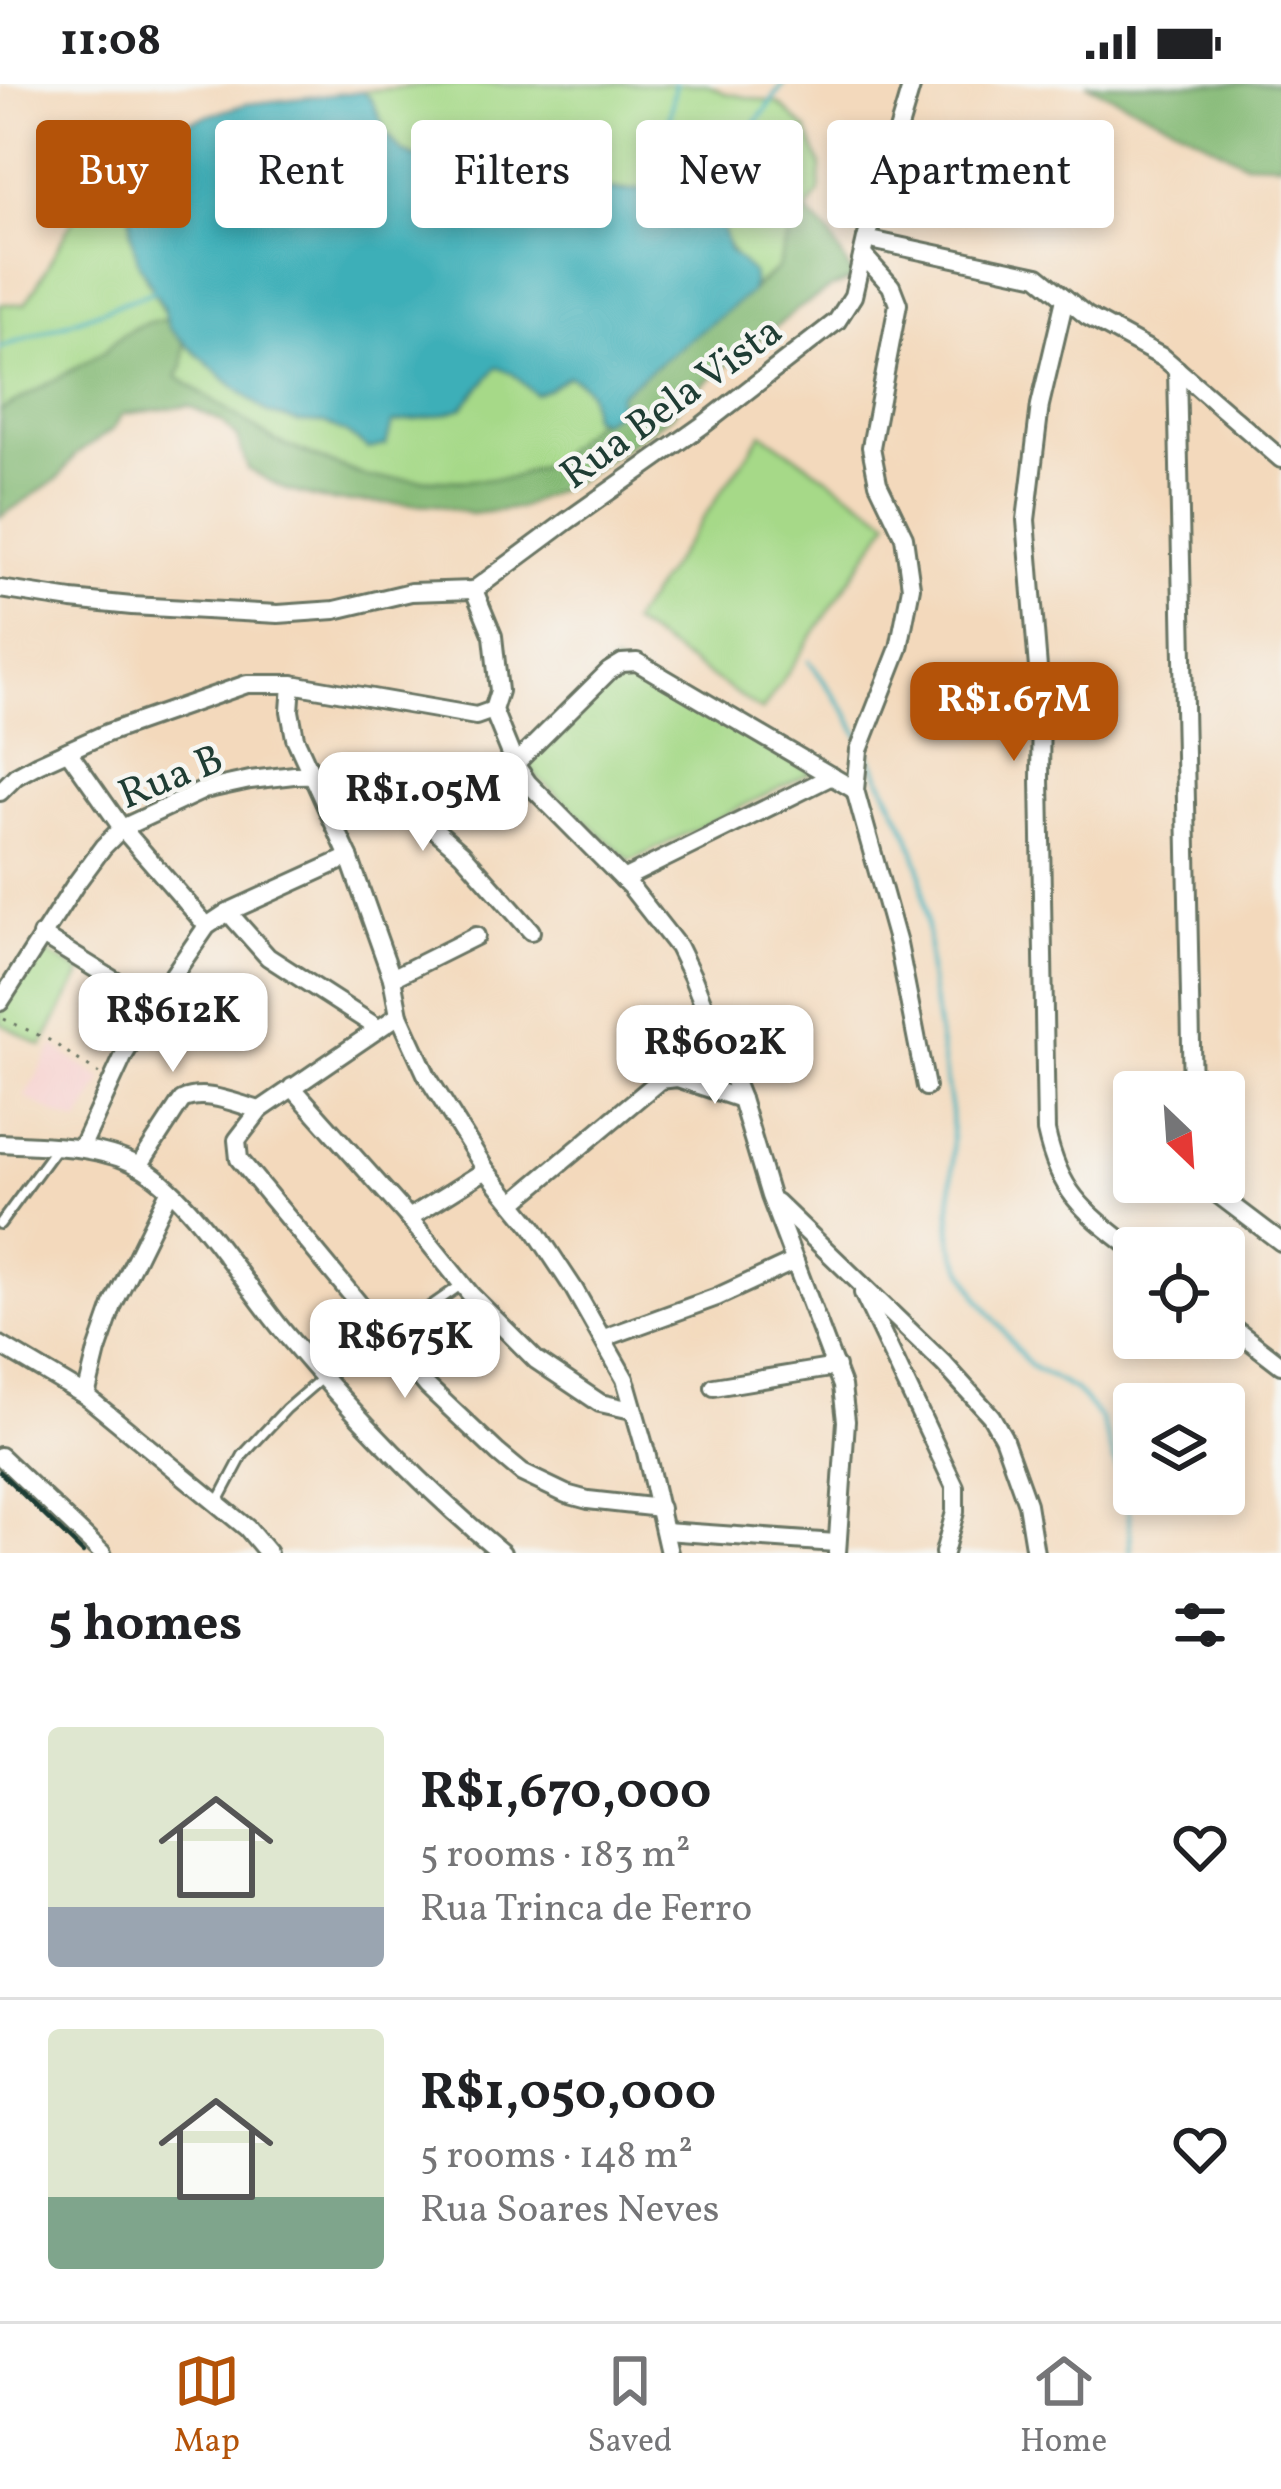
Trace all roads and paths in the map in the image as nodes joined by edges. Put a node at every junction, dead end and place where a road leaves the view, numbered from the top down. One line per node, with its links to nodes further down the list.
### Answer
1 (912, 84): 2 (street, Rua Bela Vista)
2 (865, 248): 3 (street); 7 (street, Rua Bela Vista); 14 (street)
3 (1065, 299): 4 (street); 47 (street)
4 (1178, 369): 5 (street); 30 (street)
5 (1281, 459)
6 (0, 589): 7 (street)
7 (474, 590): 9 (street)
8 (292, 684): 9 (street); 10 (street); 12 (street)
9 (493, 710): 11 (street)
10 (68, 751): 15 (street); 16 (street)
11 (515, 764): 13 (street); 18 (street)
12 (310, 775): 16 (street, Rua B); 17 (street); 21 (street, Rua B)
13 (832, 776): 14 (street); 18 (street)
14 (854, 790): 33 (street)
15 (0, 792)
16 (122, 828): 20 (street); 22 (street, Rua B)
17 (350, 857): 19 (street); 24 (street)
18 (623, 879): 34 (street)
19 (228, 912): 20 (street); 29 (street)
20 (207, 926): 26 (street)
21 (531, 931)
22 (41, 935): 25 (street, Rua B); 26 (street)
23 (476, 936): 24 (street)
24 (392, 978): 27 (street)
25 (0, 1002)
26 (154, 1004): 31 (street)
27 (400, 1015): 29 (street); 40 (street)
28 (0, 1017): 31 (path)
29 (378, 1028): 32 (street)
30 (1192, 1071)
31 (111, 1082): 38 (street)
32 (292, 1087): 35 (street); 45 (street)
33 (926, 1087)
34 (740, 1099): 42 (street); 43 (street)
35 (260, 1110): 39 (street); 52 (street)
36 (0, 1143): 37 (street)
37 (57, 1147): 38 (street); 46 (lane)
38 (81, 1148): 39 (street)
39 (139, 1166): 41 (street)
40 (486, 1170): 43 (street); 45 (street)
41 (170, 1190): 58 (street); 60 (street)
42 (770, 1196): 49 (street); 50 (street)
43 (514, 1202): 54 (street)
44 (1230, 1203): 48 (street)
45 (409, 1218): 51 (street)
46 (0, 1224)
47 (1113, 1234)
48 (1281, 1242)
49 (795, 1261): 54 (street); 57 (street)
50 (857, 1282): 73 (street); 74 (street)
51 (462, 1284): 52 (lane); 61 (street)
52 (380, 1330): 58 (lane); 64 (street)
53 (1245, 1337): 56 (street)
54 (604, 1338): 61 (street)
55 (0, 1345): 60 (street)
56 (1281, 1365)
57 (836, 1366): 59 (street); 68 (street)
58 (323, 1377): 63 (lane); 66 (street)
59 (714, 1388)
60 (86, 1396): 63 (street)
61 (632, 1410): 64 (street)
62 (0, 1456): 69 (street)
63 (217, 1504): 70 (street)
64 (660, 1508): 65 (street)
65 (665, 1531): 67 (street); 72 (street)
66 (484, 1545): 71 (street)
67 (790, 1547): 68 (street)
68 (837, 1548)
69 (102, 1553)
70 (268, 1553)
71 (502, 1553)
72 (669, 1553)
73 (944, 1553)
74 (1035, 1553)

